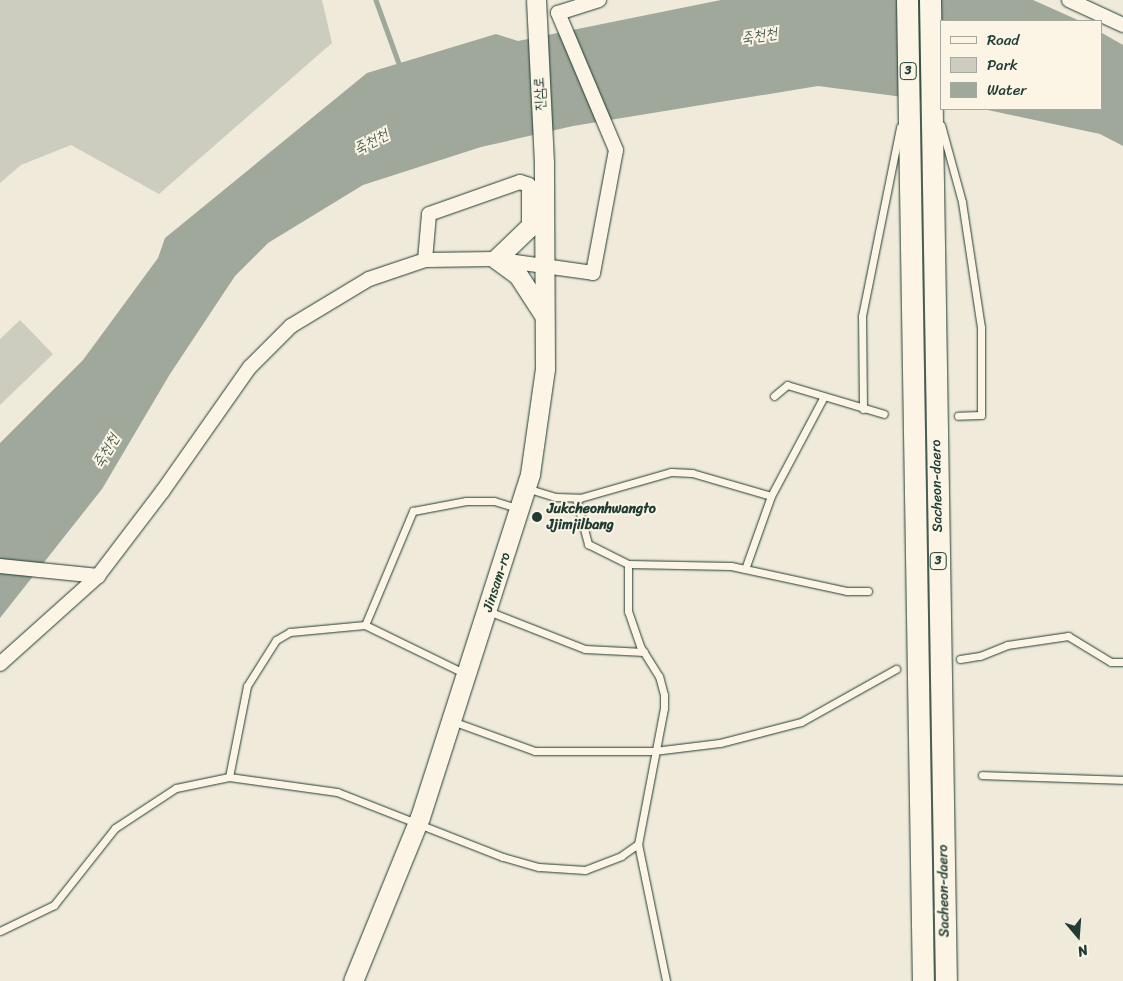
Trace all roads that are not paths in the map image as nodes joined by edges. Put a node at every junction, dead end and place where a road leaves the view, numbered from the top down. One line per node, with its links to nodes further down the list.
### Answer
1 (599, 0): 6 (street)
2 (907, 0): 9 (main road, 3)
3 (930, 0): 8 (main road, 3)
4 (1069, 0): 7 (street)
5 (536, 13): 6 (street); 10 (street, 진삼로)
6 (558, 13): 15 (street)
7 (1123, 24)
8 (930, 90): 21 (lane); 50 (main road, Sacheon-daero / 3)
9 (908, 92): 19 (lane); 49 (main road, Sacheon-daero / 3)
10 (544, 163): 11 (street, Jinsam-ro)
11 (544, 213): 12 (street); 15 (street, Jinsam-ro)
12 (529, 228): 13 (street); 14 (street)
13 (496, 259): 14 (street); 15 (street); 16 (street)
14 (425, 260): 29 (street)
15 (544, 268): 16 (street, Jinsam-ro)
16 (545, 316): 22 (street, Jinsam-ro)
17 (774, 396): 18 (lane)
18 (823, 398): 19 (lane); 23 (lane)
19 (864, 409): 20 (lane)
20 (884, 414)
21 (958, 416)
22 (526, 488): 24 (lane); 25 (street, Jinsam-ro)
23 (771, 496): 24 (lane); 28 (lane)
24 (576, 498): 26 (lane)
25 (520, 509): 31 (street, Jinsam-ro); 32 (lane)
26 (628, 564): 28 (lane); 33 (lane)
27 (0, 566): 29 (street)
28 (745, 569): 30 (lane)
29 (98, 576): 36 (street)
30 (868, 591)
31 (488, 611): 33 (lane); 38 (street, Jinsam-ro)
32 (365, 625): 38 (lane); 42 (lane)
33 (644, 652): 40 (lane)
34 (960, 659): 35 (lane)
35 (1123, 662)
36 (0, 664)
37 (896, 669): 40 (lane)
38 (467, 674): 39 (street, Jinsam-ro)
39 (451, 721): 40 (lane); 44 (street, Jinsam-ro)
40 (654, 751): 45 (lane)
41 (982, 775): 43 (lane)
42 (229, 777): 44 (lane); 46 (lane)
43 (1123, 780)
44 (417, 823): 45 (lane); 47 (street, Jinsam-ro)
45 (638, 844): 48 (lane)
46 (0, 931)
47 (353, 981)
48 (666, 981)
49 (923, 981)
50 (946, 981)

